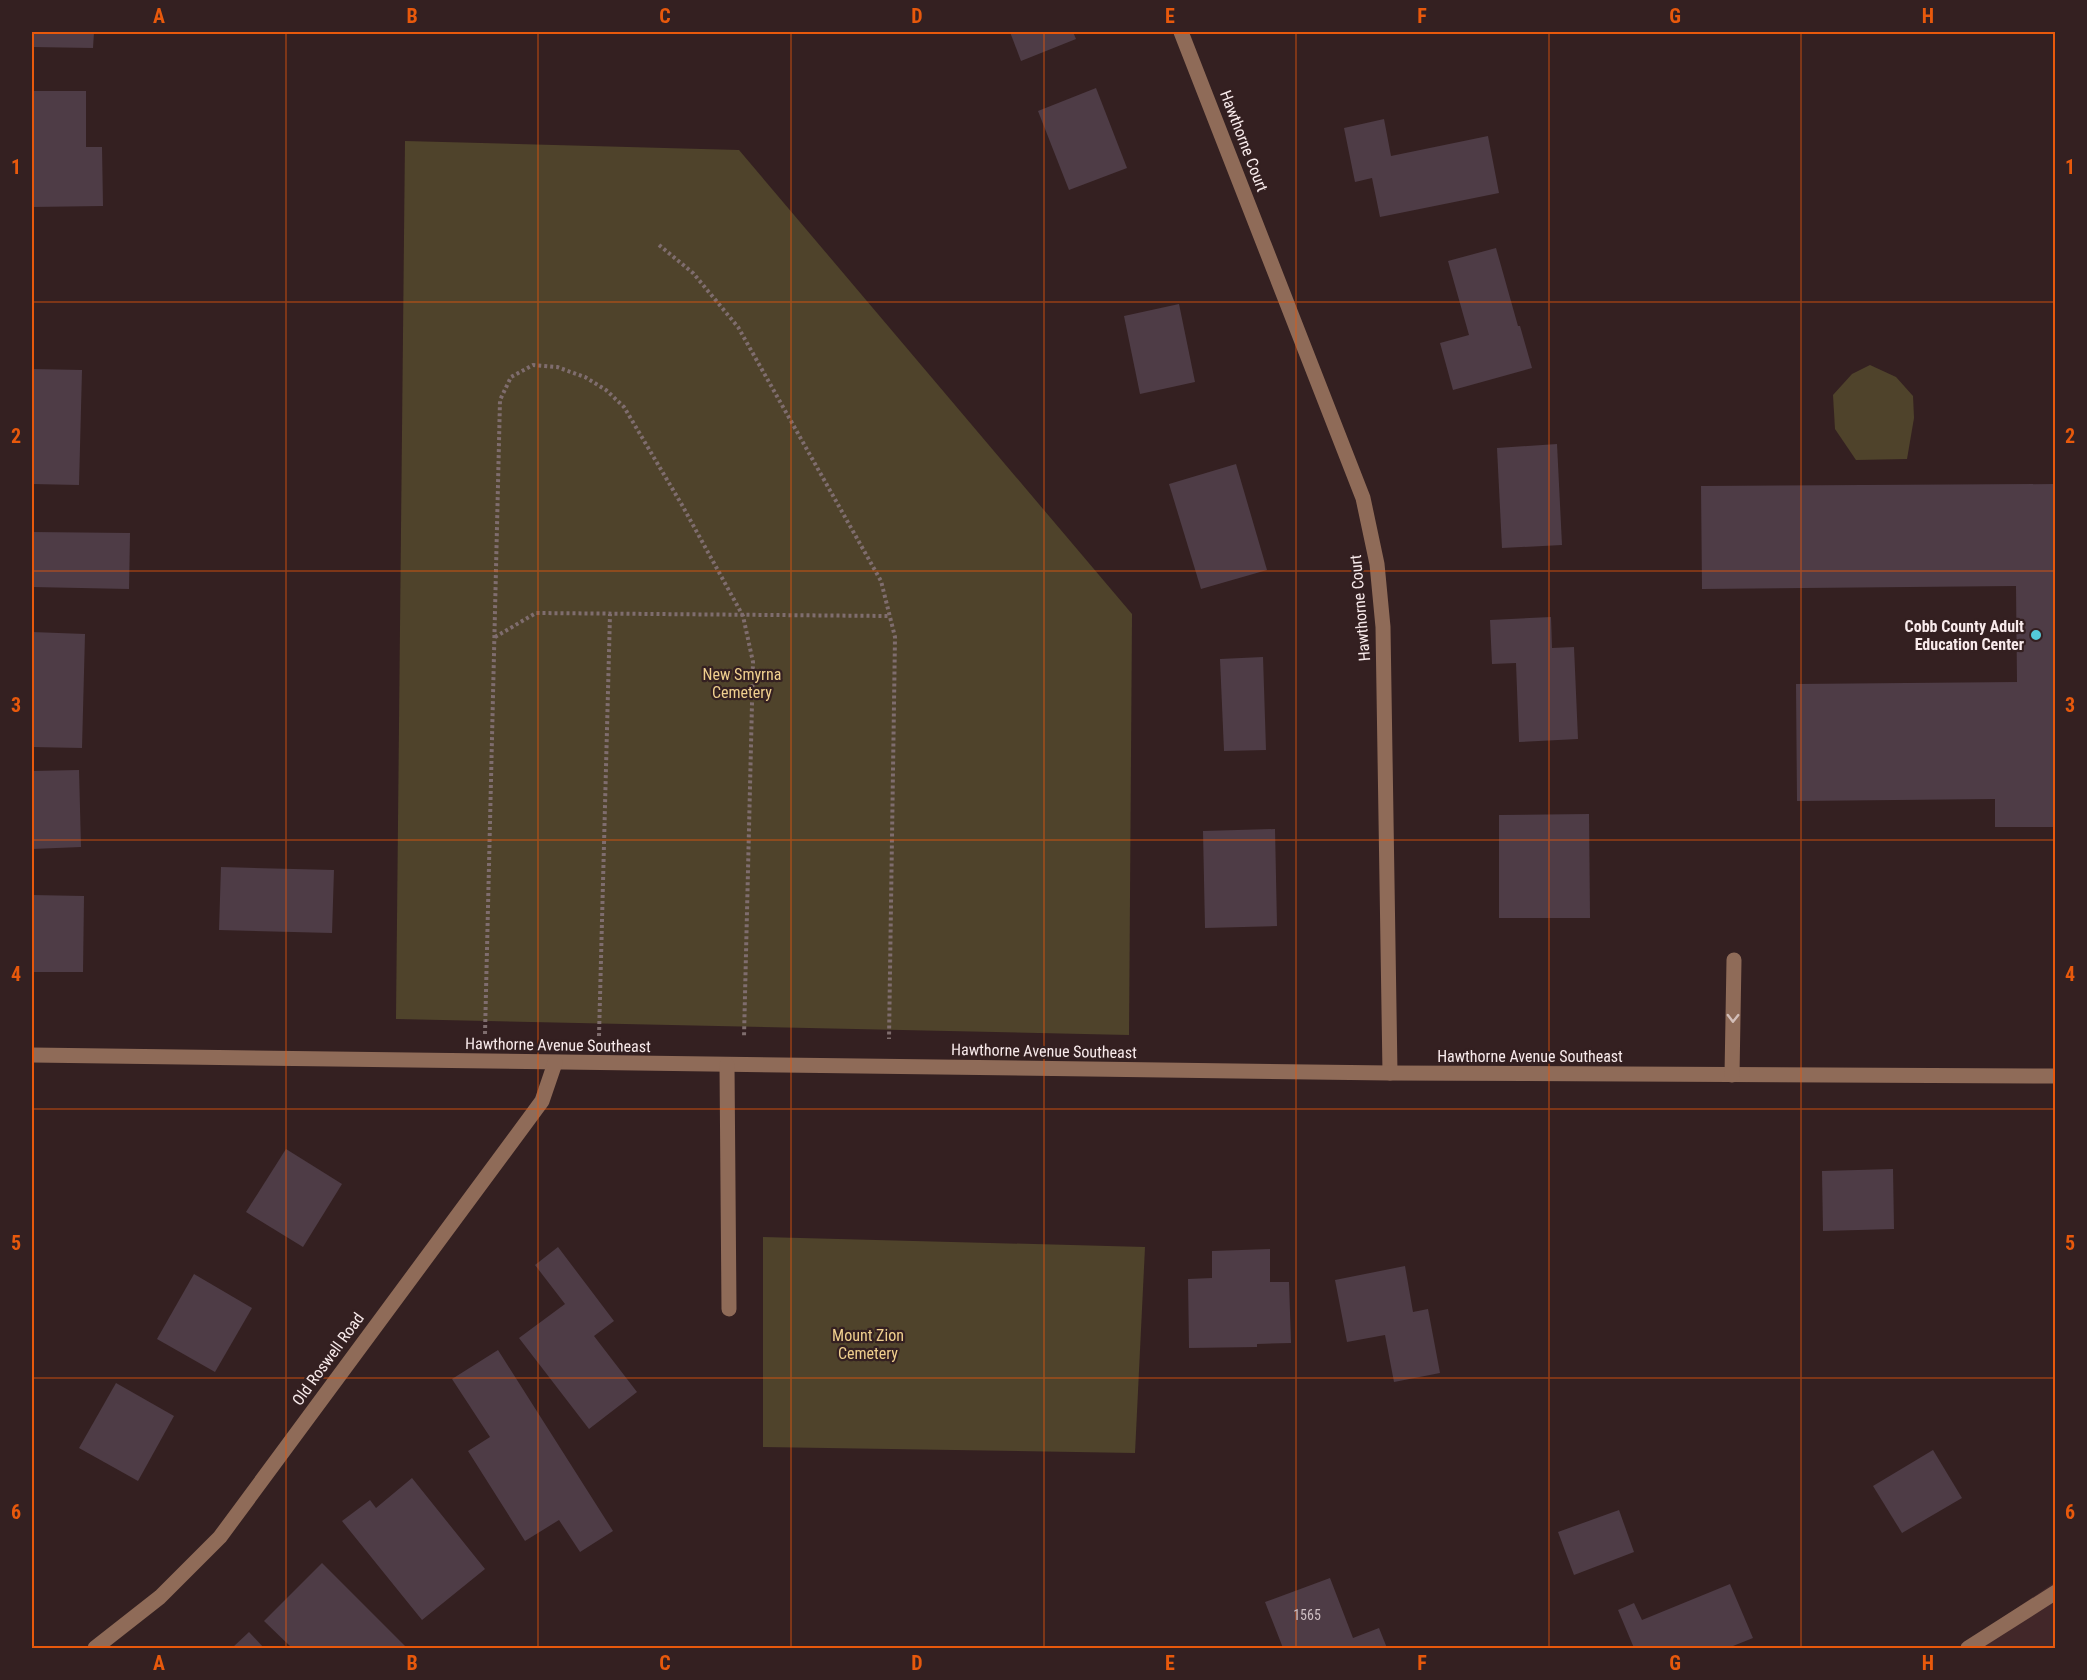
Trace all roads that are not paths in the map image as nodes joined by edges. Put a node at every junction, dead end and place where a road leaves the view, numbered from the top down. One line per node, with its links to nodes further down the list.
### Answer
1 (1181, 32): 6 (street, Hawthorne Court)
2 (1734, 960): 7 (street, one-way to 7)
3 (32, 1055): 4 (street, Hawthorne Avenue Southeast)
4 (555, 1063): 5 (street, Hawthorne Avenue Southeast); 11 (street, Old Roswell Road)
5 (727, 1065): 6 (street, Hawthorne Avenue Southeast); 9 (street)
6 (1390, 1073): 7 (street, Hawthorne Avenue Southeast)
7 (1732, 1075): 8 (street, Hawthorne Avenue Southeast)
8 (2055, 1076)
9 (729, 1309)
10 (2055, 1592): 12 (street)
11 (95, 1648)
12 (1968, 1648)

